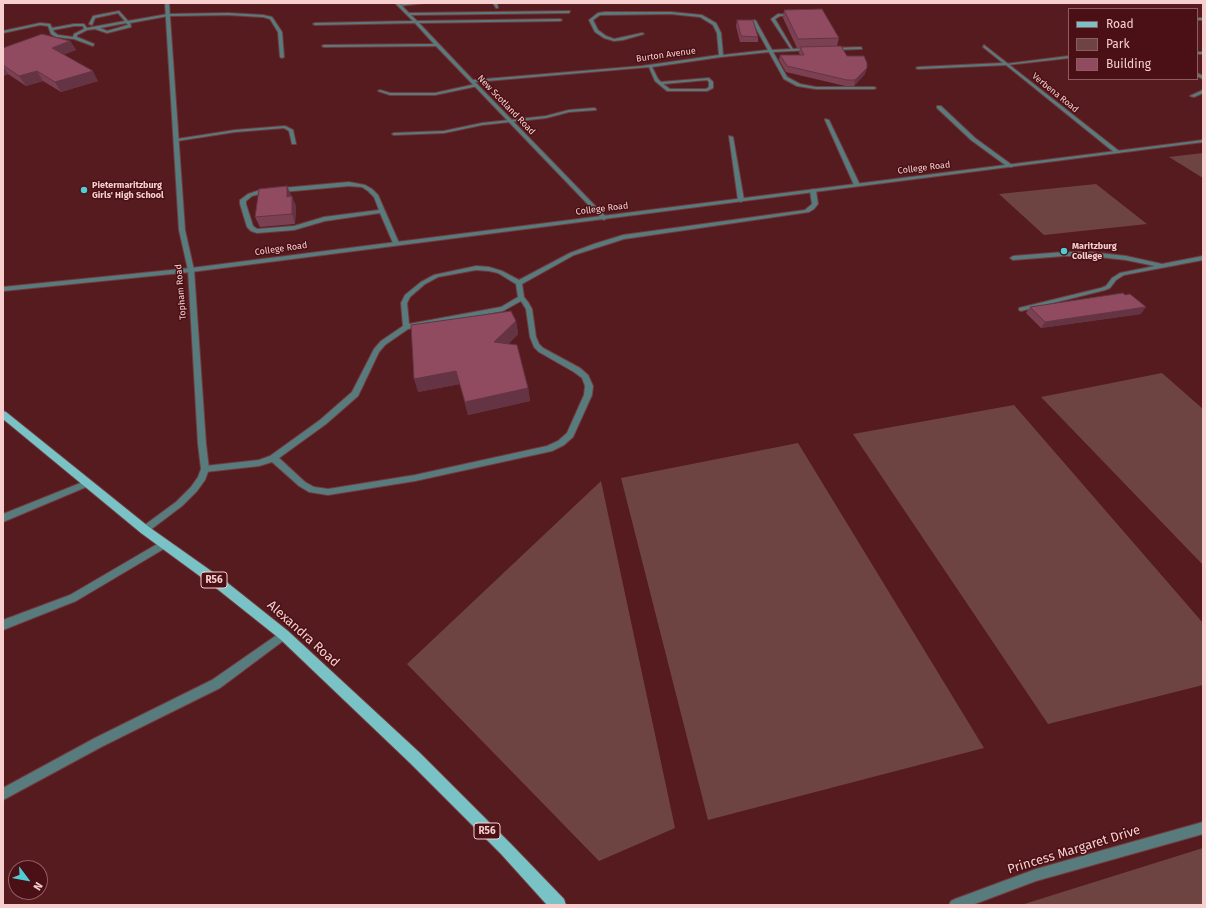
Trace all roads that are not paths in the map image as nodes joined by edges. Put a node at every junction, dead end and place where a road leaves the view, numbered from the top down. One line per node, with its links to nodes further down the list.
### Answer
1 (167, 3): 7 (street, Topham Road)
2 (423, 3): 4 (street)
3 (495, 3): 5 (street)
4 (398, 4): 8 (street, New Scotland Road)
5 (497, 7)
6 (569, 12): 8 (street)
7 (168, 14): 10 (street); 32 (street); 50 (street, Topham Road)
8 (407, 14): 15 (street, New Scotland Road)
9 (800, 15): 29 (street)
10 (126, 20): 13 (street); 13 (street); 17 (street); 17 (street)
11 (560, 20): 15 (street)
12 (754, 21): 30 (street)
13 (91, 24): 16 (street)
14 (315, 24): 15 (street)
15 (417, 24): 22 (street, New Scotland Road)
16 (85, 27): 17 (street); 18 (street); 21 (street)
17 (95, 27)
18 (51, 29): 19 (street); 21 (street)
19 (3, 32)
20 (642, 34): 31 (street)
21 (75, 38): 23 (street)
22 (437, 45): 24 (street); 37 (street, New Scotland Road)
23 (93, 46)
24 (324, 46)
25 (984, 46): 34 (street, Verbena Road)
26 (861, 48): 28 (street)
27 (816, 49): 29 (street, Burton Avenue)
28 (823, 49)
29 (793, 50): 30 (street, Burton Avenue)
30 (771, 51): 31 (street, Burton Avenue); 40 (street)
31 (721, 56): 35 (street, Burton Avenue)
32 (282, 57)
33 (1068, 57): 34 (street)
34 (1007, 64): 36 (street); 53 (street, Verbena Road)
35 (650, 66): 37 (street, Burton Avenue); 38 (street)
36 (918, 68)
37 (472, 81): 39 (street, New Scotland Road)
38 (660, 83): 38 (street)
39 (476, 86): 42 (street); 47 (street, New Scotland Road)
40 (874, 88)
41 (1203, 90): 43 (street)
42 (380, 91)
43 (1192, 96)
44 (939, 107): 54 (street)
45 (594, 109): 47 (street)
46 (827, 120): 55 (street)
47 (511, 122): 48 (street); 59 (street, New Scotland Road)
48 (394, 134)
49 (731, 137): 57 (street)
50 (177, 140): 52 (street); 64 (street, Topham Road)
51 (1203, 141): 53 (street, College Road)
52 (294, 143)
53 (1117, 152): 54 (street, College Road)
54 (1010, 166): 55 (street, College Road)
55 (856, 185): 56 (street, College Road)
56 (813, 191): 57 (street, College Road); 65 (street)
57 (741, 200): 59 (street, College Road)
58 (382, 211): 58 (street); 60 (street)
59 (604, 218): 60 (street, College Road)
60 (396, 243): 64 (street, College Road)
61 (1013, 258): 63 (street)
62 (1203, 258): 63 (street)
63 (1164, 266): 68 (street)
64 (191, 270): 66 (street, College Road); 72 (street, Topham Road)
65 (519, 282): 67 (street); 69 (street)
66 (3, 289)
67 (520, 298): 69 (street); 71 (street)
68 (1021, 309)
69 (406, 327): 71 (street)
70 (3, 414): 73 (main road, Alexandra Road / R56)
71 (273, 458): 72 (street)
72 (206, 469): 75 (street)
73 (88, 483): 74 (street); 75 (main road, Alexandra Road / R56)
74 (3, 518)
75 (146, 530): 76 (main road, Alexandra Road / R56)
76 (164, 544): 77 (street); 78 (main road, Alexandra Road / R56)
77 (3, 626)
78 (284, 635): 79 (street); 81 (main road, Alexandra Road / R56)
79 (3, 794)
80 (1203, 828): 82 (street, Princess Margaret Drive)
81 (558, 905)
82 (955, 905)

